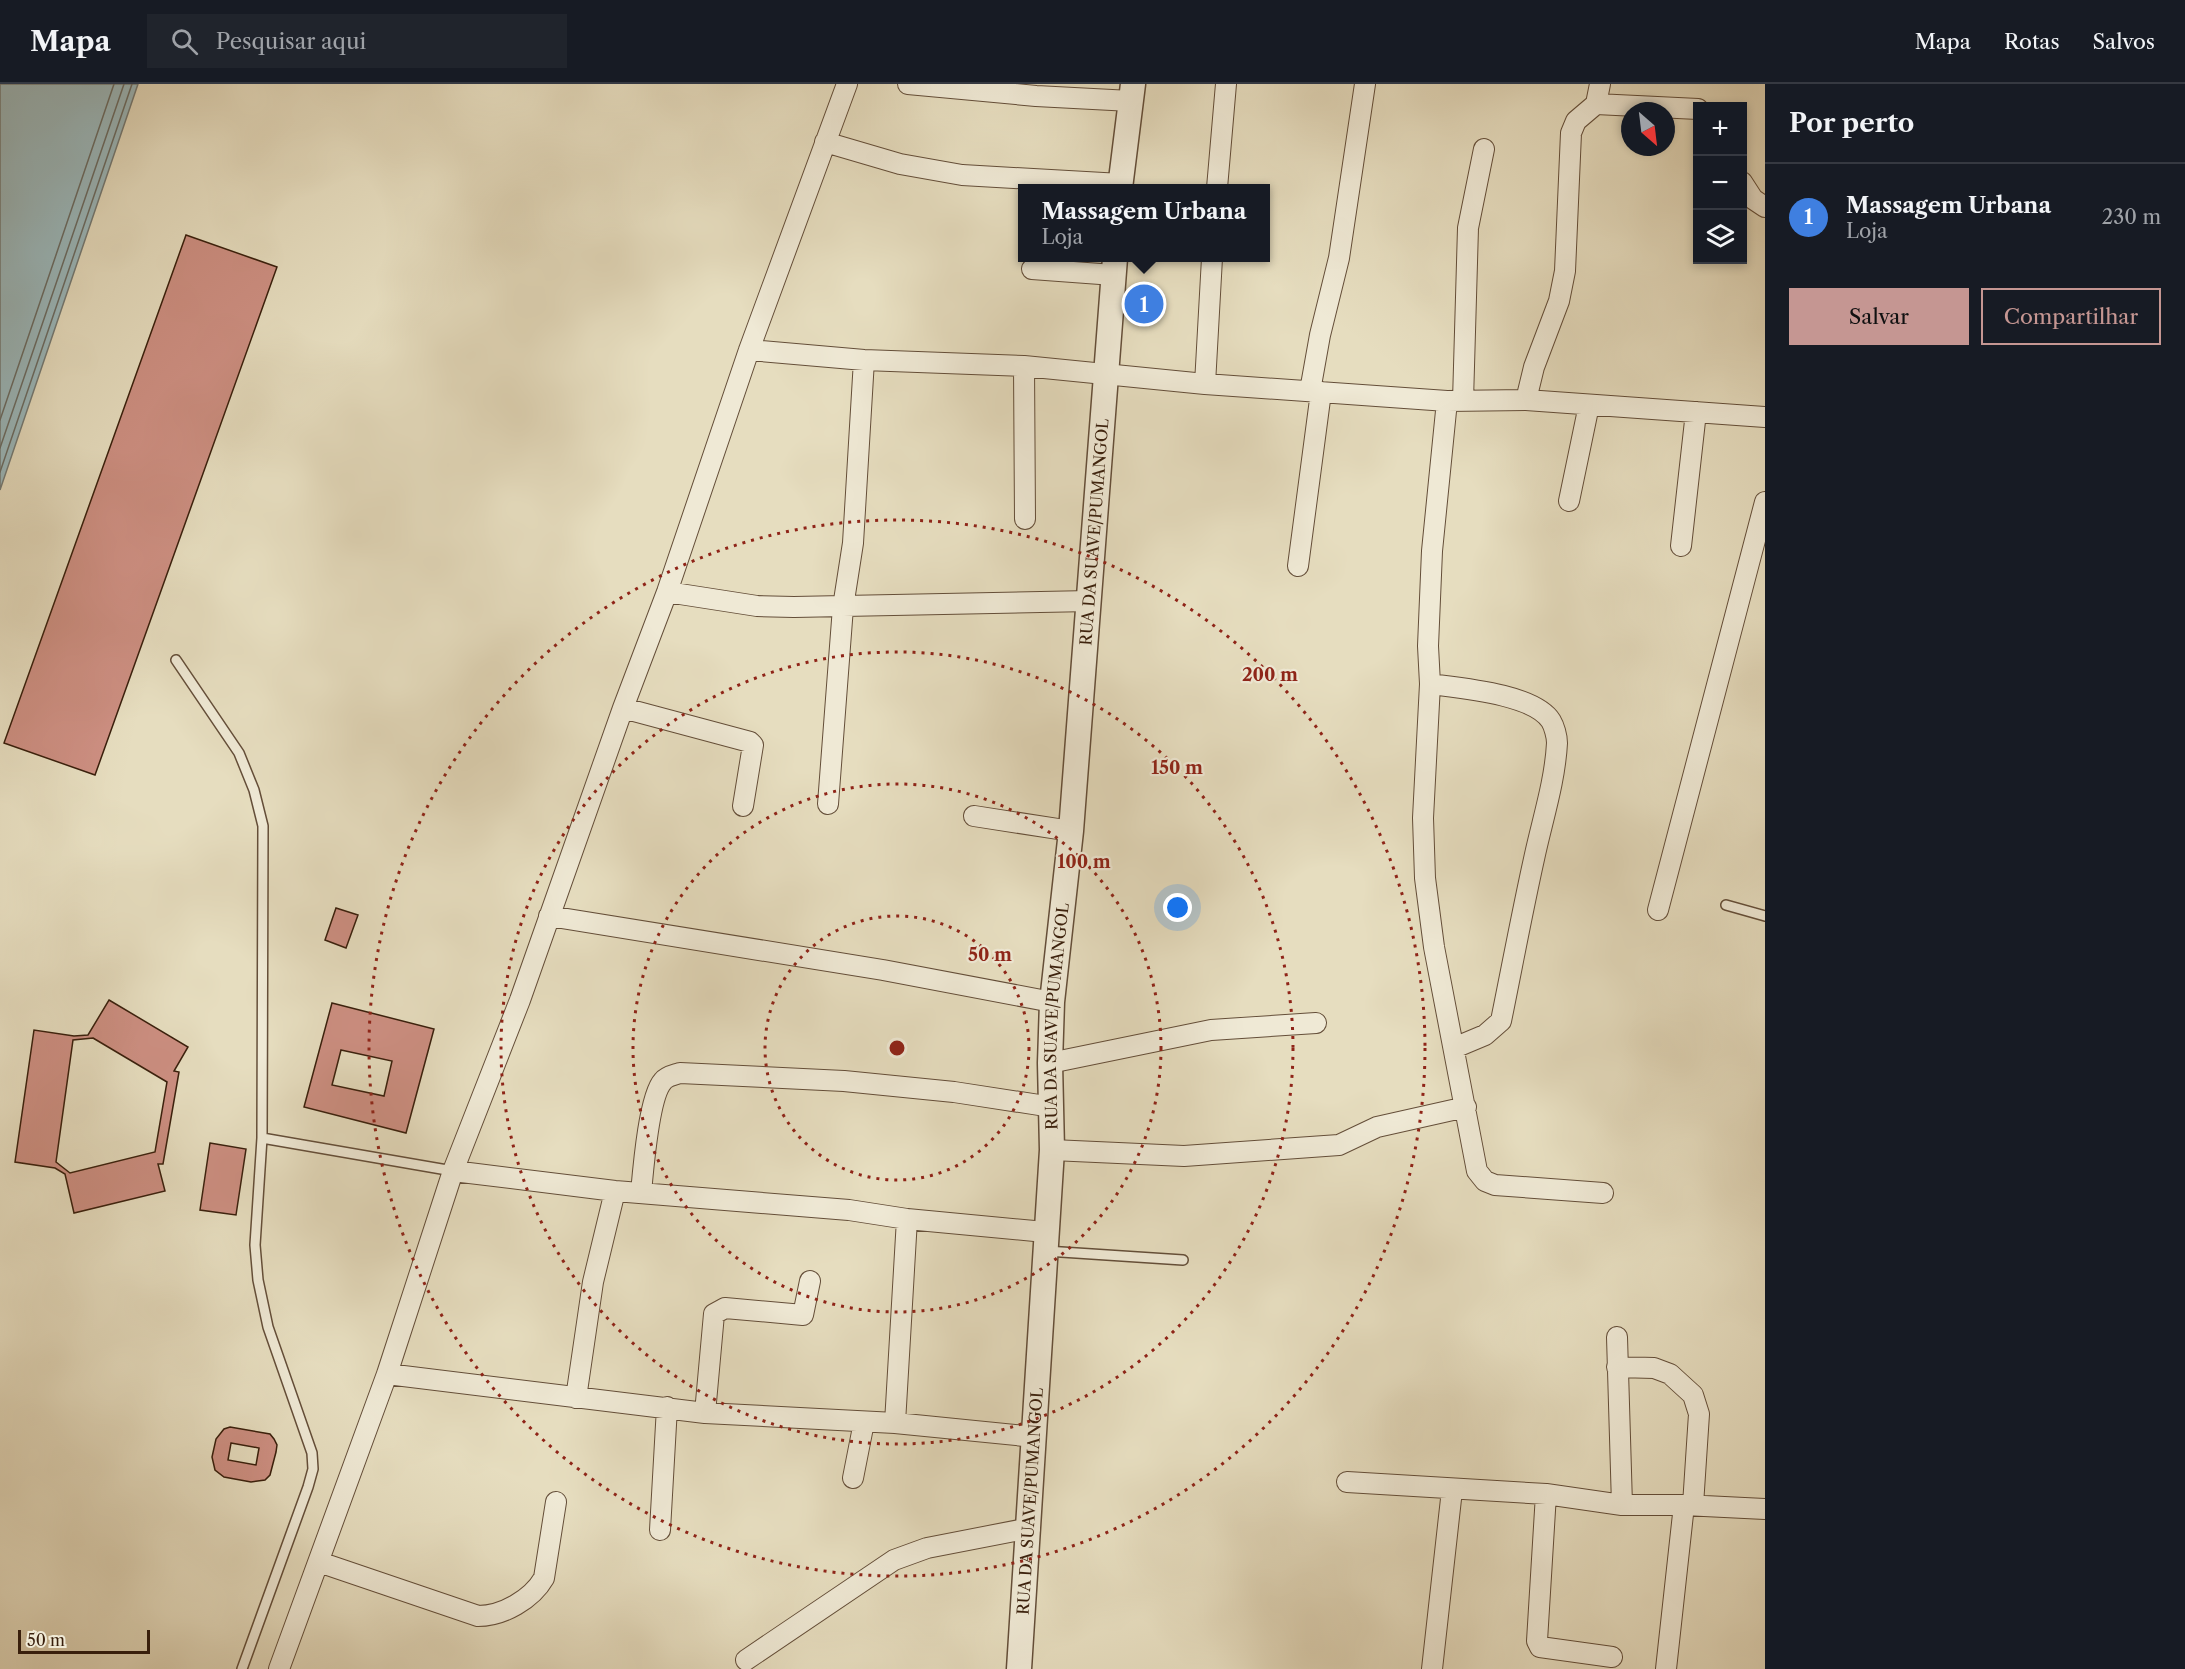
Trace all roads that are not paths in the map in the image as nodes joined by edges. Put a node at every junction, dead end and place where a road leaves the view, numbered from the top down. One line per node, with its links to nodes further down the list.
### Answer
1 (847, 84): 9 (street)
2 (908, 84): 6 (street)
3 (1226, 84): 13 (street)
4 (1365, 84): 24 (street)
5 (1600, 84): 7 (street)
6 (1132, 93): 12 (street)
7 (1596, 104): 8 (street); 25 (street)
8 (1693, 109)
9 (825, 142): 11 (street); 19 (street)
10 (1484, 149): 26 (street)
11 (1091, 184)
12 (1120, 184)
13 (1217, 184)
14 (1747, 189): 15 (street)
15 (1765, 207)
16 (1212, 262): 23 (street)
17 (1114, 266): 18 (street); 22 (street, RUA DA SUAVE/PUMANGOL)
18 (1032, 269)
19 (749, 350): 20 (street); 35 (street)
20 (864, 360): 21 (street); 37 (street)
21 (1024, 366): 22 (street); 32 (street)
22 (1106, 372): 23 (street); 36 (street, RUA DA SUAVE/PUMANGOL)
23 (1205, 384): 24 (street)
24 (1316, 392): 26 (street); 34 (street)
25 (1526, 400): 26 (street); 27 (street)
26 (1455, 401): 39 (street)
27 (1589, 405): 28 (street); 30 (street)
28 (1696, 412): 29 (street); 33 (street)
29 (1765, 417)
30 (1569, 501)
31 (1765, 502): 46 (street)
32 (1025, 519)
33 (1682, 546)
34 (1298, 566)
35 (667, 592): 37 (street); 40 (street)
36 (1090, 601): 37 (street); 44 (street, RUA DA SUAVE/PUMANGOL)
37 (843, 607): 41 (street)
38 (176, 660): 55 (lane)
39 (1430, 684): 51 (street); 51 (street)
40 (623, 708): 42 (street); 47 (street)
41 (828, 804)
42 (743, 806)
43 (974, 816): 44 (street)
44 (1071, 831): 49 (street, RUA DA SUAVE/PUMANGOL)
45 (1726, 905): 48 (lane)
46 (1658, 910)
47 (549, 916): 49 (street); 57 (street)
48 (1765, 916)
49 (1052, 1002): 52 (street, RUA DA SUAVE/PUMANGOL)
50 (1316, 1023): 52 (street)
51 (1455, 1048): 54 (street)
52 (1050, 1063): 53 (street, RUA DA SUAVE/PUMANGOL)
53 (1052, 1107): 56 (street, RUA DA SUAVE/PUMANGOL); 59 (street)
54 (1466, 1107): 56 (street); 60 (street)
55 (262, 1138): 57 (lane); 87 (lane)
56 (1052, 1150): 62 (street, RUA DA SUAVE/PUMANGOL)
57 (453, 1171): 58 (street); 67 (street)
58 (615, 1191): 59 (street); 68 (street)
59 (641, 1193): 61 (street)
60 (1603, 1193)
61 (907, 1219): 62 (street); 72 (street)
62 (1044, 1242): 63 (lane); 73 (street, RUA DA SUAVE/PUMANGOL)
63 (1184, 1260)
64 (810, 1281): 70 (street)
65 (1617, 1337): 66 (street)
66 (1617, 1367): 79 (street); 80 (street)
67 (387, 1374): 68 (street); 84 (street)
68 (576, 1398): 69 (street)
69 (667, 1407): 70 (street); 83 (street)
70 (705, 1413): 71 (street)
71 (864, 1422): 72 (street); 74 (street)
72 (895, 1423): 73 (street)
73 (1035, 1437): 82 (street, RUA DA SUAVE/PUMANGOL)
74 (853, 1478)
75 (1347, 1482): 76 (street)
76 (1452, 1490): 77 (street); 90 (street)
77 (1546, 1494): 79 (street); 85 (street)
78 (556, 1502): 84 (street)
79 (1622, 1504): 80 (street)
80 (1689, 1505): 81 (street); 91 (street)
81 (1765, 1509)
82 (1030, 1528): 86 (street); 89 (street, RUA DA SUAVE/PUMANGOL)
83 (660, 1530)
84 (320, 1562): 88 (street)
85 (1612, 1657)
86 (746, 1660)
87 (242, 1669)
88 (279, 1669)
89 (1019, 1669)
90 (1432, 1669)
91 (1666, 1669)

